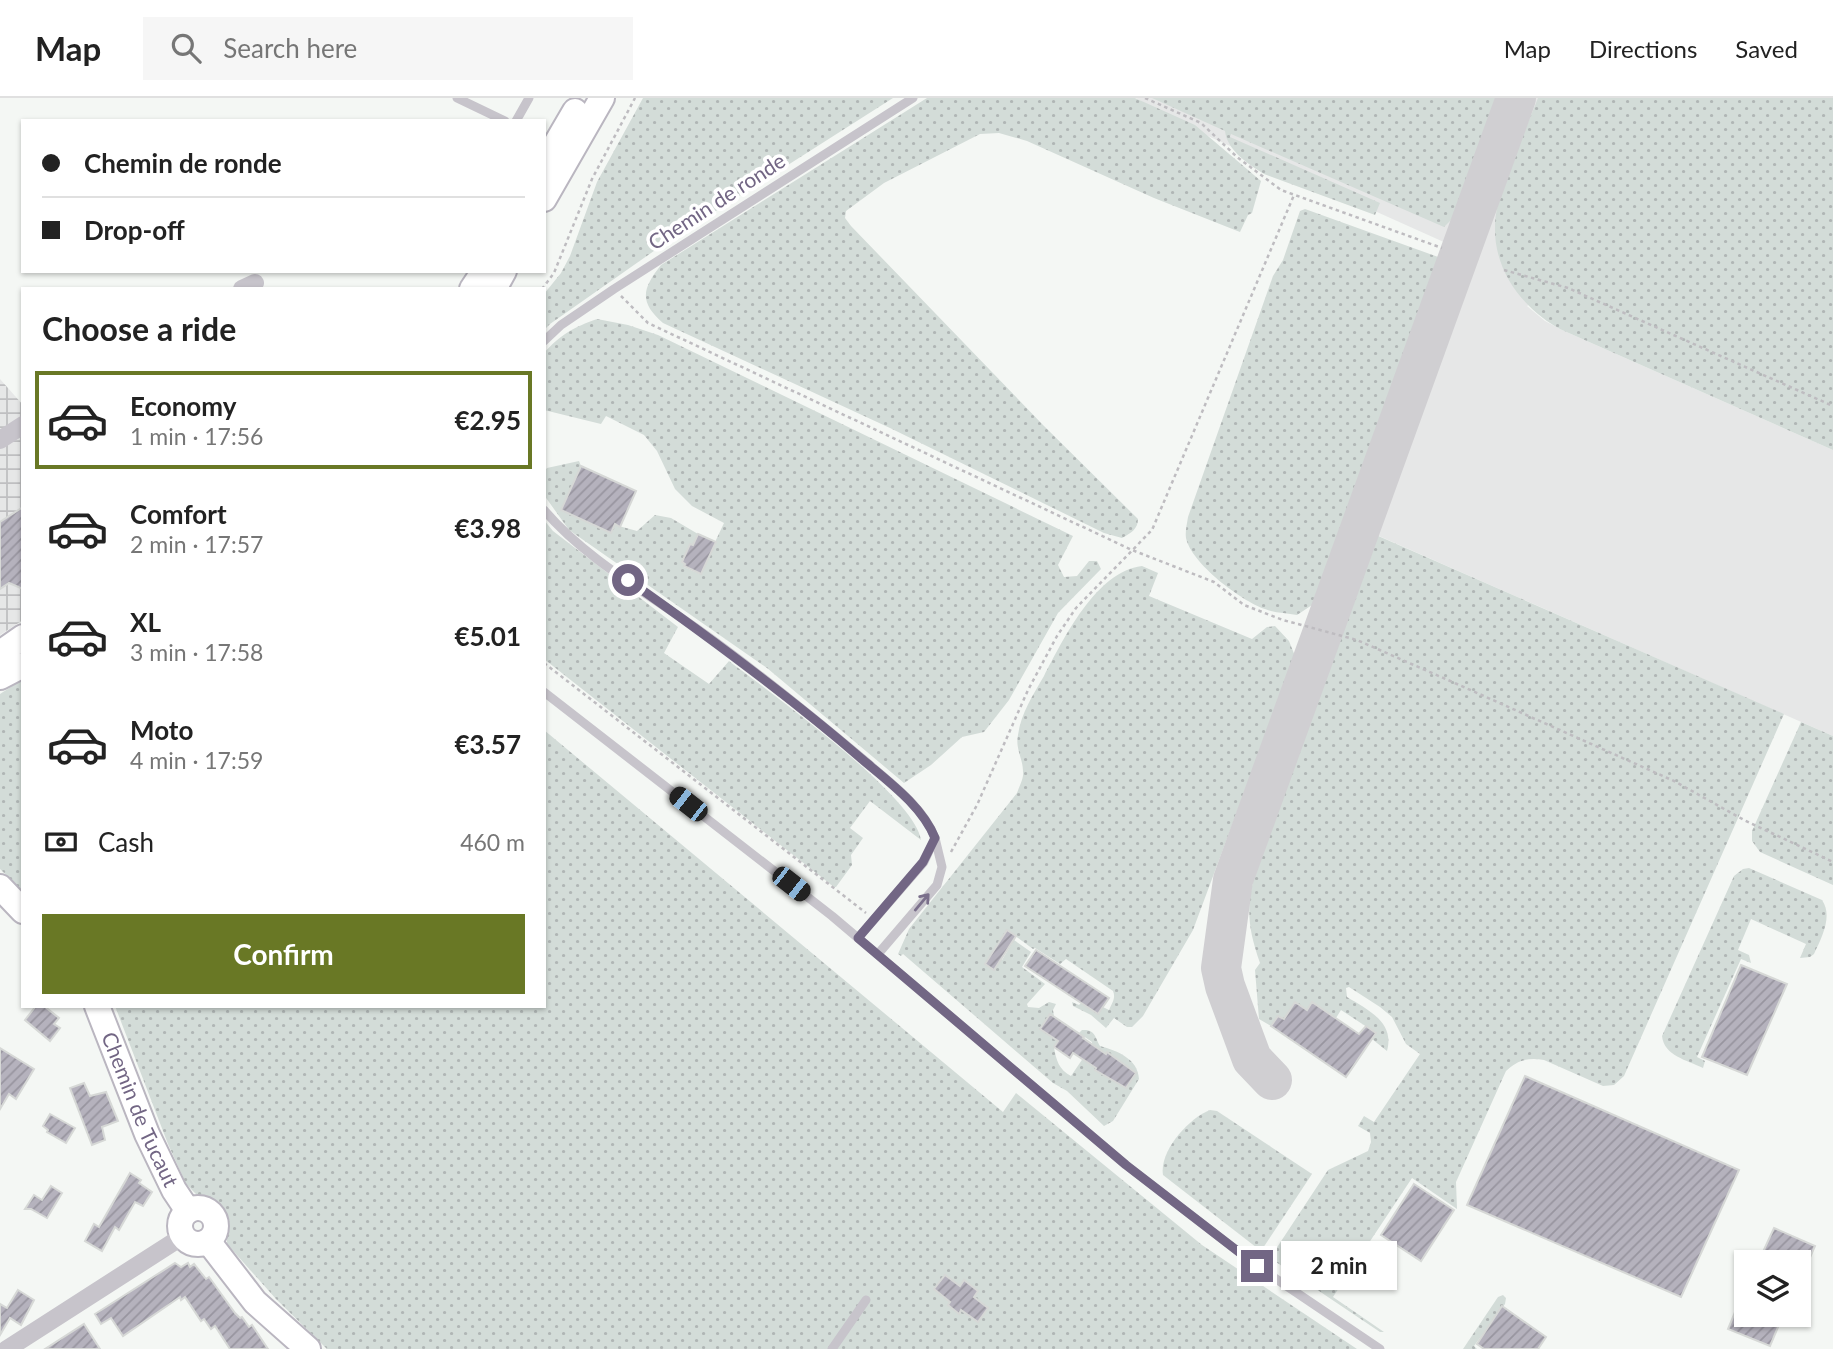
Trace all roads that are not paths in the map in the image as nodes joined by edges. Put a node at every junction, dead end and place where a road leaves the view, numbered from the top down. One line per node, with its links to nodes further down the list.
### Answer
1 (457, 98): 7 (lane)
2 (529, 98): 8 (lane)
3 (583, 98): 9 (main road)
4 (593, 98): 10 (lane)
5 (602, 98): 11 (main road)
6 (913, 98): 12 (lane, Chemin de ronde)
7 (501, 119)
8 (517, 119)
9 (546, 161)
10 (546, 180)
11 (546, 195)
12 (546, 339)
13 (21, 426): 14 (street)
14 (0, 440)
15 (546, 512): 23 (lane)
16 (21, 638): 17 (main road)
17 (0, 653)
18 (21, 656): 20 (lane)
19 (21, 666): 21 (main road)
20 (0, 667)
21 (0, 677)
22 (546, 694): 26 (lane)
23 (935, 838): 26 (lane); 27 (lane, one-way to 23)
24 (0, 887): 25 (main road)
25 (21, 909)
26 (858, 938): 27 (lane)
27 (878, 954): 36 (lane)
28 (98, 1008): 29 (main road, Chemin de Tucaut)
29 (188, 1211): 30 (main road); 31 (main road)
30 (183, 1236): 31 (main road); 33 (street)
31 (208, 1241): 34 (main road)
32 (866, 1300): 35 (lane)
33 (6, 1349)
34 (308, 1349)
35 (832, 1349)
36 (1380, 1349)

